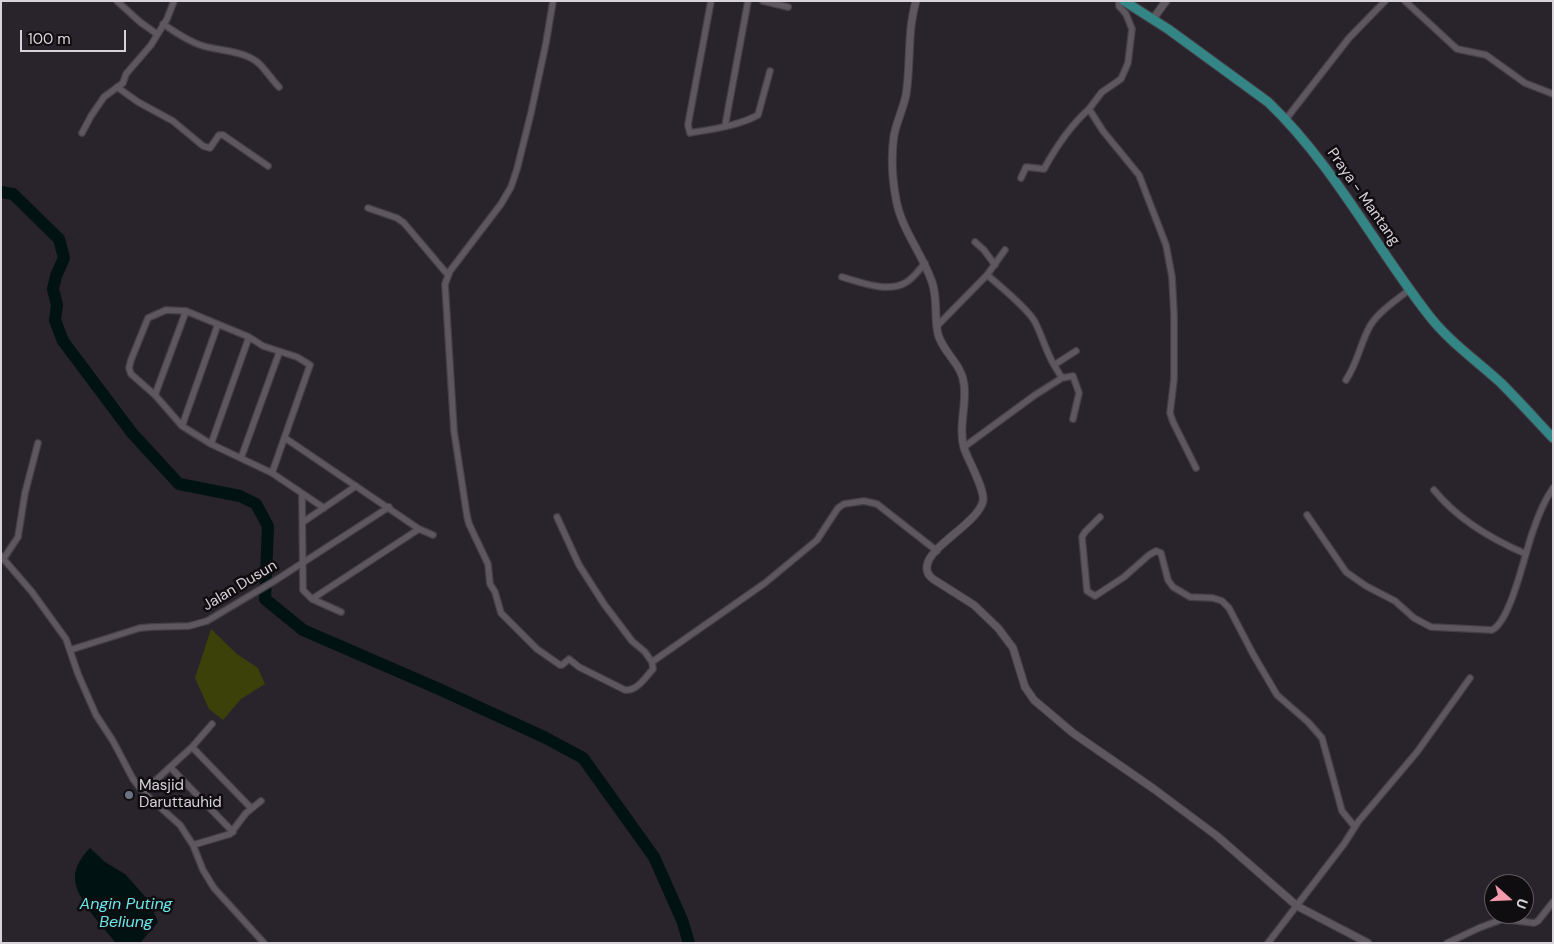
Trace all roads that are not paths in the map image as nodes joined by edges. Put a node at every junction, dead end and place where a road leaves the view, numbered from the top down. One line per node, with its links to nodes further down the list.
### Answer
1 (117, 1): 16 (street)
2 (174, 1): 15 (street)
3 (553, 1): 32 (street)
4 (711, 1): 23 (street)
5 (748, 1): 23 (street)
6 (763, 1): 13 (street)
7 (916, 1): 30 (street)
8 (1119, 1): 21 (street)
9 (1124, 1): 14 (main road, Praya - Mantang)
10 (1166, 1): 14 (street)
11 (1385, 1): 22 (street)
12 (1406, 1): 20 (street)
13 (788, 7)
14 (1153, 19): 22 (main road, Praya - Mantang)
15 (163, 24): 16 (street); 19 (street)
16 (157, 34): 18 (street)
17 (770, 71): 23 (street)
18 (117, 87): 24 (street); 25 (street)
19 (278, 87)
20 (1553, 94)
21 (1089, 109): 26 (street); 54 (street)
22 (1286, 119): 35 (main road, Praya - Mantang)
23 (725, 126)
24 (82, 133)
25 (268, 166)
26 (1021, 178)
27 (368, 208): 32 (street)
28 (975, 242): 31 (street)
29 (1005, 250): 31 (street)
30 (925, 263): 34 (street); 38 (street)
31 (994, 265): 33 (street)
32 (448, 275): 75 (street)
33 (987, 275): 38 (street); 42 (street)
34 (842, 277)
35 (1410, 289): 44 (street); 49 (main road, Praya - Mantang)
36 (186, 311): 37 (street); 45 (street); 45 (street)
37 (218, 324): 39 (street); 47 (street)
38 (937, 326): 52 (street)
39 (249, 337): 41 (street); 51 (street)
40 (1076, 351): 42 (street)
41 (279, 353): 48 (street); 53 (street)
42 (1054, 365): 43 (street)
43 (1062, 378): 46 (street); 52 (street)
44 (1346, 380)
45 (155, 395): 47 (street)
46 (1073, 419)
47 (182, 426): 51 (street)
48 (285, 438): 55 (street); 56 (street)
49 (1553, 438)
50 (38, 443): 70 (street)
51 (211, 444): 53 (street)
52 (964, 447): 68 (street)
53 (241, 458): 55 (street)
54 (1196, 468)
55 (272, 473): 59 (street)
56 (356, 486): 60 (street); 61 (street)
57 (1553, 488): 69 (street)
58 (1434, 490): 69 (street)
59 (302, 494): 61 (street); 65 (street)
60 (389, 507): 66 (street); 71 (street, Jalan Dusun)
61 (324, 508): 65 (street)
62 (1306, 515): 69 (street)
63 (557, 517): 75 (street)
64 (1100, 517): 83 (street)
65 (303, 522): 71 (street)
66 (419, 529): 67 (street); 72 (street)
67 (433, 535)
68 (937, 551): 75 (street); 87 (street)
69 (1526, 554)
70 (3, 557): 74 (street)
71 (303, 561): 72 (street); 74 (street, Jalan Dusun)
72 (312, 599): 73 (street)
73 (340, 612)
74 (70, 650): 80 (street)
75 (652, 662)
76 (1470, 678): 83 (street)
77 (212, 724): 78 (street)
78 (192, 747): 79 (street); 82 (street)
79 (170, 767): 80 (street); 84 (street)
80 (143, 792): 85 (street)
81 (261, 801): 82 (street)
82 (251, 808): 84 (street)
83 (1355, 827): 87 (street)
84 (233, 832): 85 (street)
85 (193, 845): 88 (street)
86 (1553, 902): 91 (street)
87 (1297, 906): 89 (street); 90 (street)
88 (264, 943)
89 (1268, 943)
90 (1368, 943)
91 (1447, 943)

